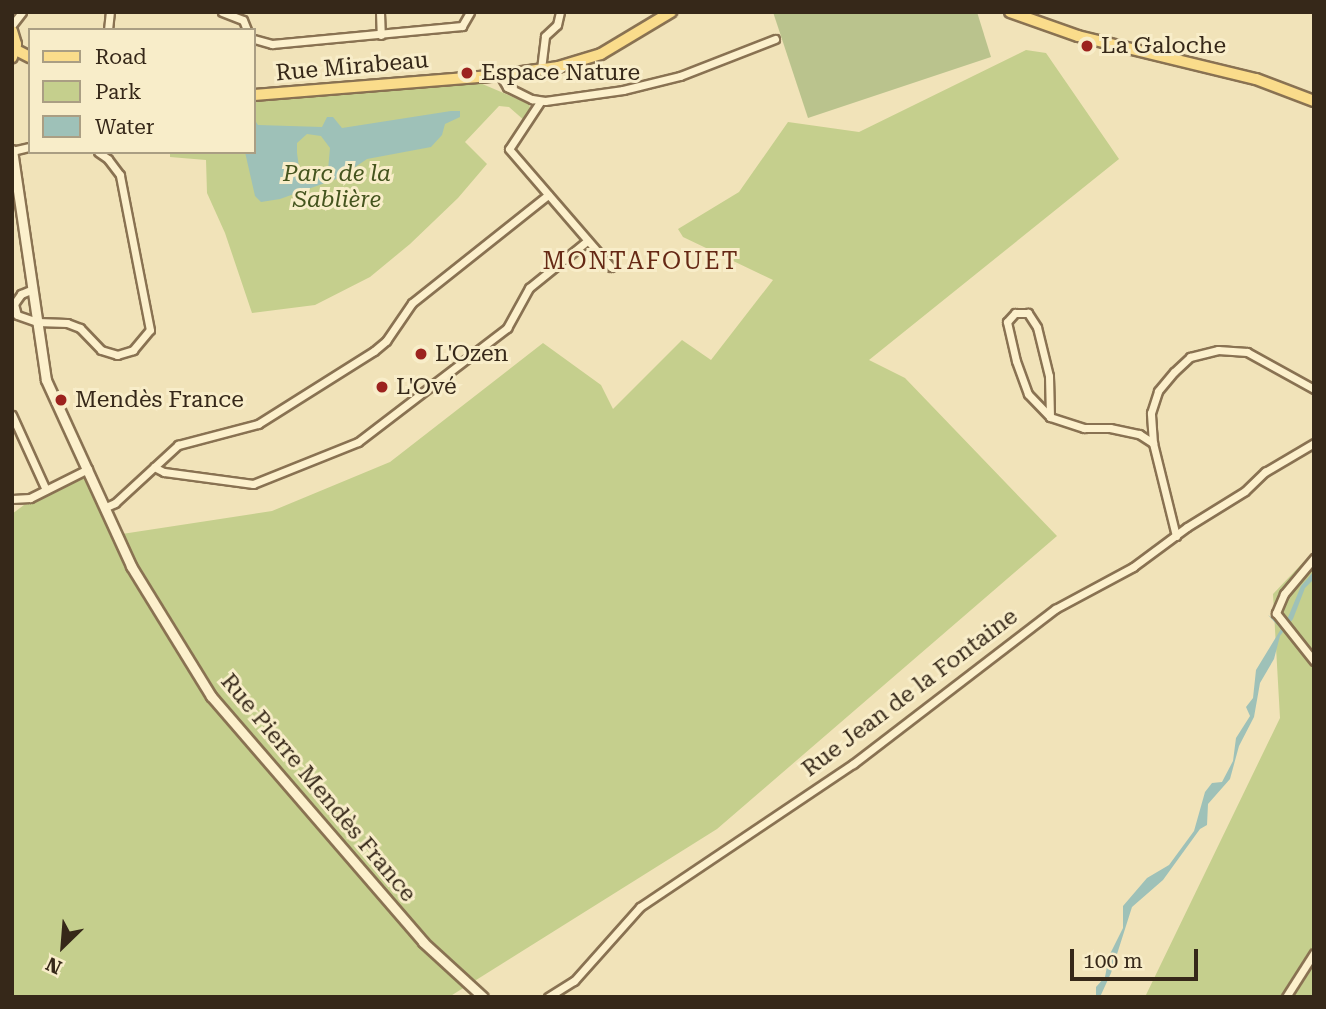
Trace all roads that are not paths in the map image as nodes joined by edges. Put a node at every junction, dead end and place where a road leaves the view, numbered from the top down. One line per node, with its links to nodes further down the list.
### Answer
1 (22, 12): 8 (street)
2 (222, 12): 9 (street)
3 (380, 12): 11 (street)
4 (470, 12): 11 (street)
5 (560, 12): 15 (street)
6 (671, 12): 15 (main road, Rue Mirabeau)
7 (1010, 12): 18 (main road)
8 (12, 25)
9 (246, 28)
10 (12, 31): 14 (main road)
11 (381, 35): 13 (street)
12 (775, 39): 19 (street)
13 (256, 40)
14 (14, 53)
15 (541, 69): 16 (main road, Rue Mirabeau)
16 (500, 75): 17 (main road, Rue Mirabeau); 19 (street)
17 (256, 95)
18 (1314, 101)
19 (540, 102): 22 (street)
20 (12, 150): 25 (street, Rue Pierre Mendès France)
21 (100, 154): 27 (street)
22 (548, 195): 23 (street); 33 (street)
23 (587, 240): 24 (street); 33 (street)
24 (611, 267)
25 (33, 289): 26 (street); 27 (street, Rue Pierre Mendès France)
26 (15, 317): 27 (street)
27 (37, 322): 34 (street, Rue Pierre Mendès France)
28 (1314, 389): 31 (street)
29 (12, 415): 35 (street)
30 (1050, 417): 30 (street); 31 (street)
31 (1153, 443): 38 (street)
32 (1314, 443): 38 (street, Rue Jean de la Fontaine)
33 (154, 467): 37 (street)
34 (88, 469): 35 (street); 37 (street, Rue Pierre Mendès France)
35 (46, 490): 36 (street)
36 (12, 499)
37 (106, 507): 42 (street, Rue Pierre Mendès France)
38 (1176, 536): 43 (street, Rue Jean de la Fontaine)
39 (1314, 558): 40 (street)
40 (1314, 661)
41 (1314, 953): 44 (street)
42 (483, 997)
43 (548, 997)
44 (1286, 997)

